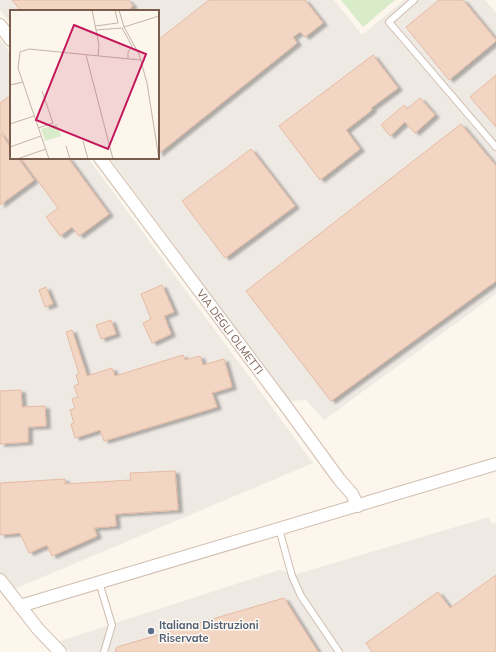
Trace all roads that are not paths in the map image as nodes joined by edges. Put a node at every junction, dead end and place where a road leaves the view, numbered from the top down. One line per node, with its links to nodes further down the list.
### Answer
1 (414, 0): 4 (lane)
2 (0, 25): 3 (street)
3 (10, 39)
4 (496, 147)
5 (101, 159): 7 (street, VIA DEGLI OLMETTI)
6 (496, 464): 7 (street)
7 (358, 506): 8 (street)
8 (279, 529): 10 (street); 14 (lane)
9 (0, 580): 11 (street)
10 (99, 582): 11 (street); 13 (lane)
11 (20, 606): 12 (street)
12 (60, 652)
13 (104, 652)
14 (339, 652)

